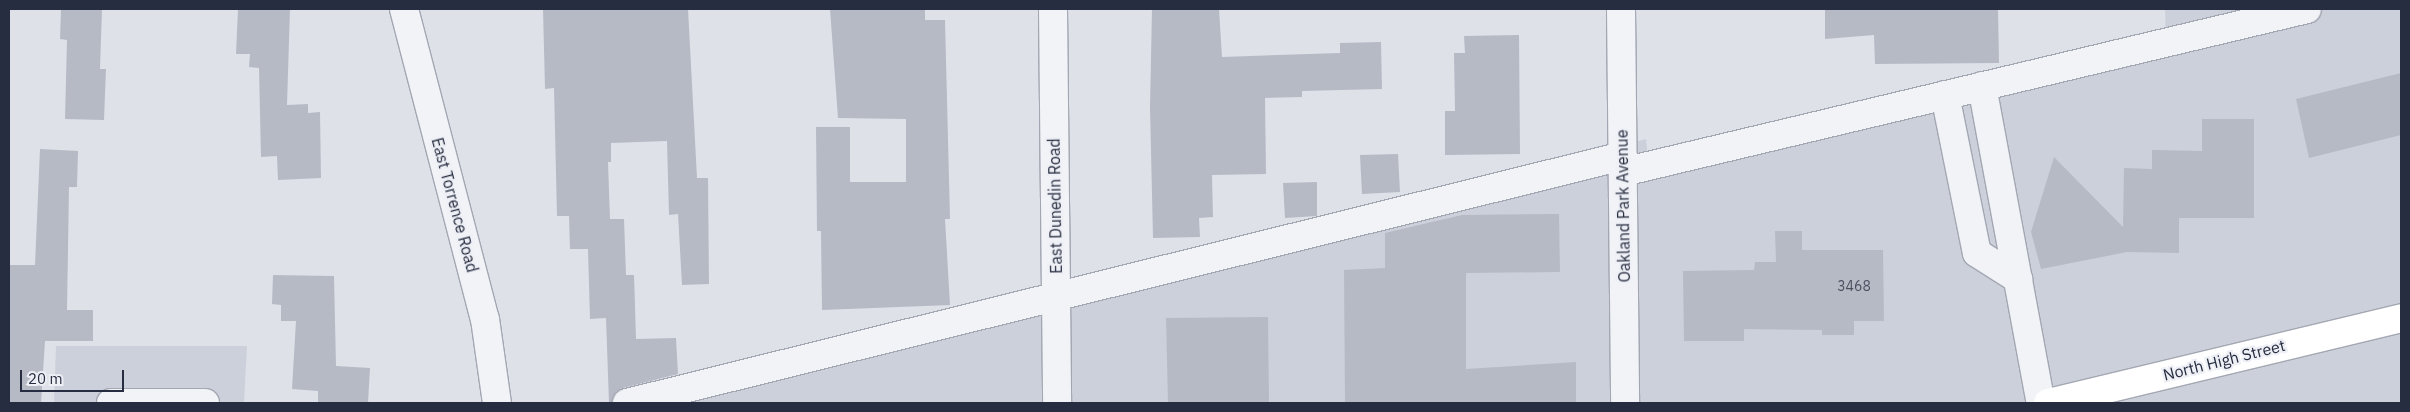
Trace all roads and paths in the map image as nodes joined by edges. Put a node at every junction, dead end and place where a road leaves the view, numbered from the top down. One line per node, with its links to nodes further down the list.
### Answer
1 (404, 9): 13 (street, East Torrence Road)
2 (1053, 9): 9 (street, East Dunedin Road)
3 (1621, 9): 7 (street, Oakland Park Avenue)
4 (2308, 9): 5 (street)
5 (1982, 86): 6 (street); 8 (street)
6 (1945, 95): 7 (street); 8 (street)
7 (1623, 164): 9 (street); 16 (street, Oakland Park Avenue)
8 (2018, 279): 17 (street)
9 (1056, 297): 14 (street); 15 (street, East Dunedin Road)
10 (2401, 318): 18 (main road, North High Street)
11 (111, 403): 12 (street)
12 (205, 403)
13 (497, 403)
14 (627, 403)
15 (1057, 403)
16 (1625, 403)
17 (2041, 403)
18 (2048, 403)

